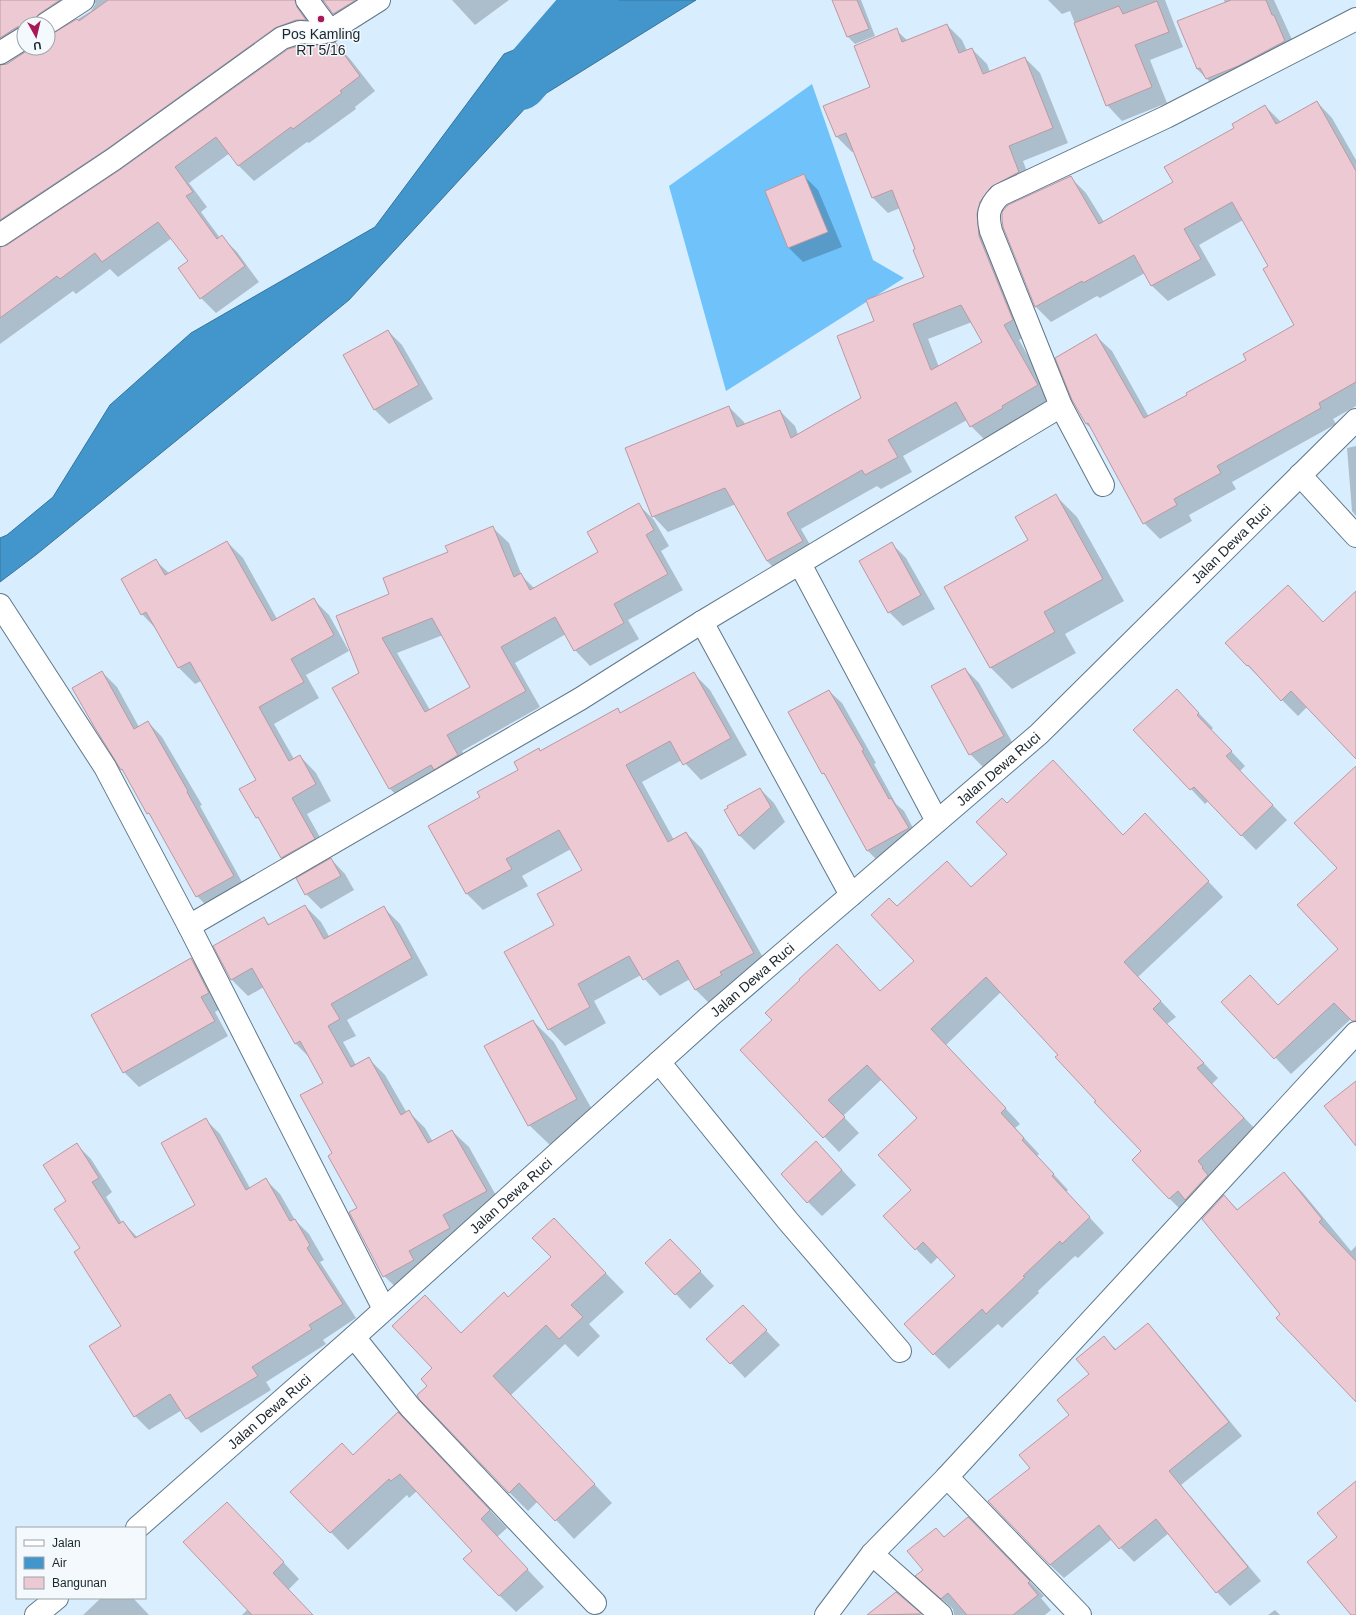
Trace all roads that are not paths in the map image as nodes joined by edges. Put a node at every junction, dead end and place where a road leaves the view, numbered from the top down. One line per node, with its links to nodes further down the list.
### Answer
1 (83, 0): 4 (street)
2 (308, 0): 6 (street)
3 (379, 0): 6 (street)
4 (56, 18)
5 (1356, 20): 10 (street)
6 (330, 31): 9 (street)
7 (16, 43): 8 (street)
8 (0, 53)
9 (0, 235)
10 (1061, 406): 13 (street); 15 (street)
11 (1356, 420): 12 (street, Jalan Dewa Ruci)
12 (1300, 475): 14 (street); 18 (street, Jalan Dewa Ruci)
13 (1103, 485)
14 (1356, 536)
15 (800, 564): 17 (street); 18 (street)
16 (0, 605): 20 (street)
17 (702, 622): 19 (street); 20 (street)
18 (937, 821): 19 (street, Jalan Dewa Ruci)
19 (851, 895): 22 (street, Jalan Dewa Ruci)
20 (189, 926): 23 (street)
21 (1356, 1033): 26 (street)
22 (659, 1062): 23 (street, Jalan Dewa Ruci); 25 (street)
23 (384, 1310): 24 (street, Jalan Dewa Ruci)
24 (354, 1337): 27 (street, Jalan Dewa Ruci); 29 (street)
25 (900, 1351)
26 (947, 1477): 28 (street); 32 (street)
27 (137, 1527)
28 (872, 1554): 30 (street); 31 (street)
29 (595, 1603)
30 (826, 1615)
31 (940, 1615)
32 (1080, 1615)

